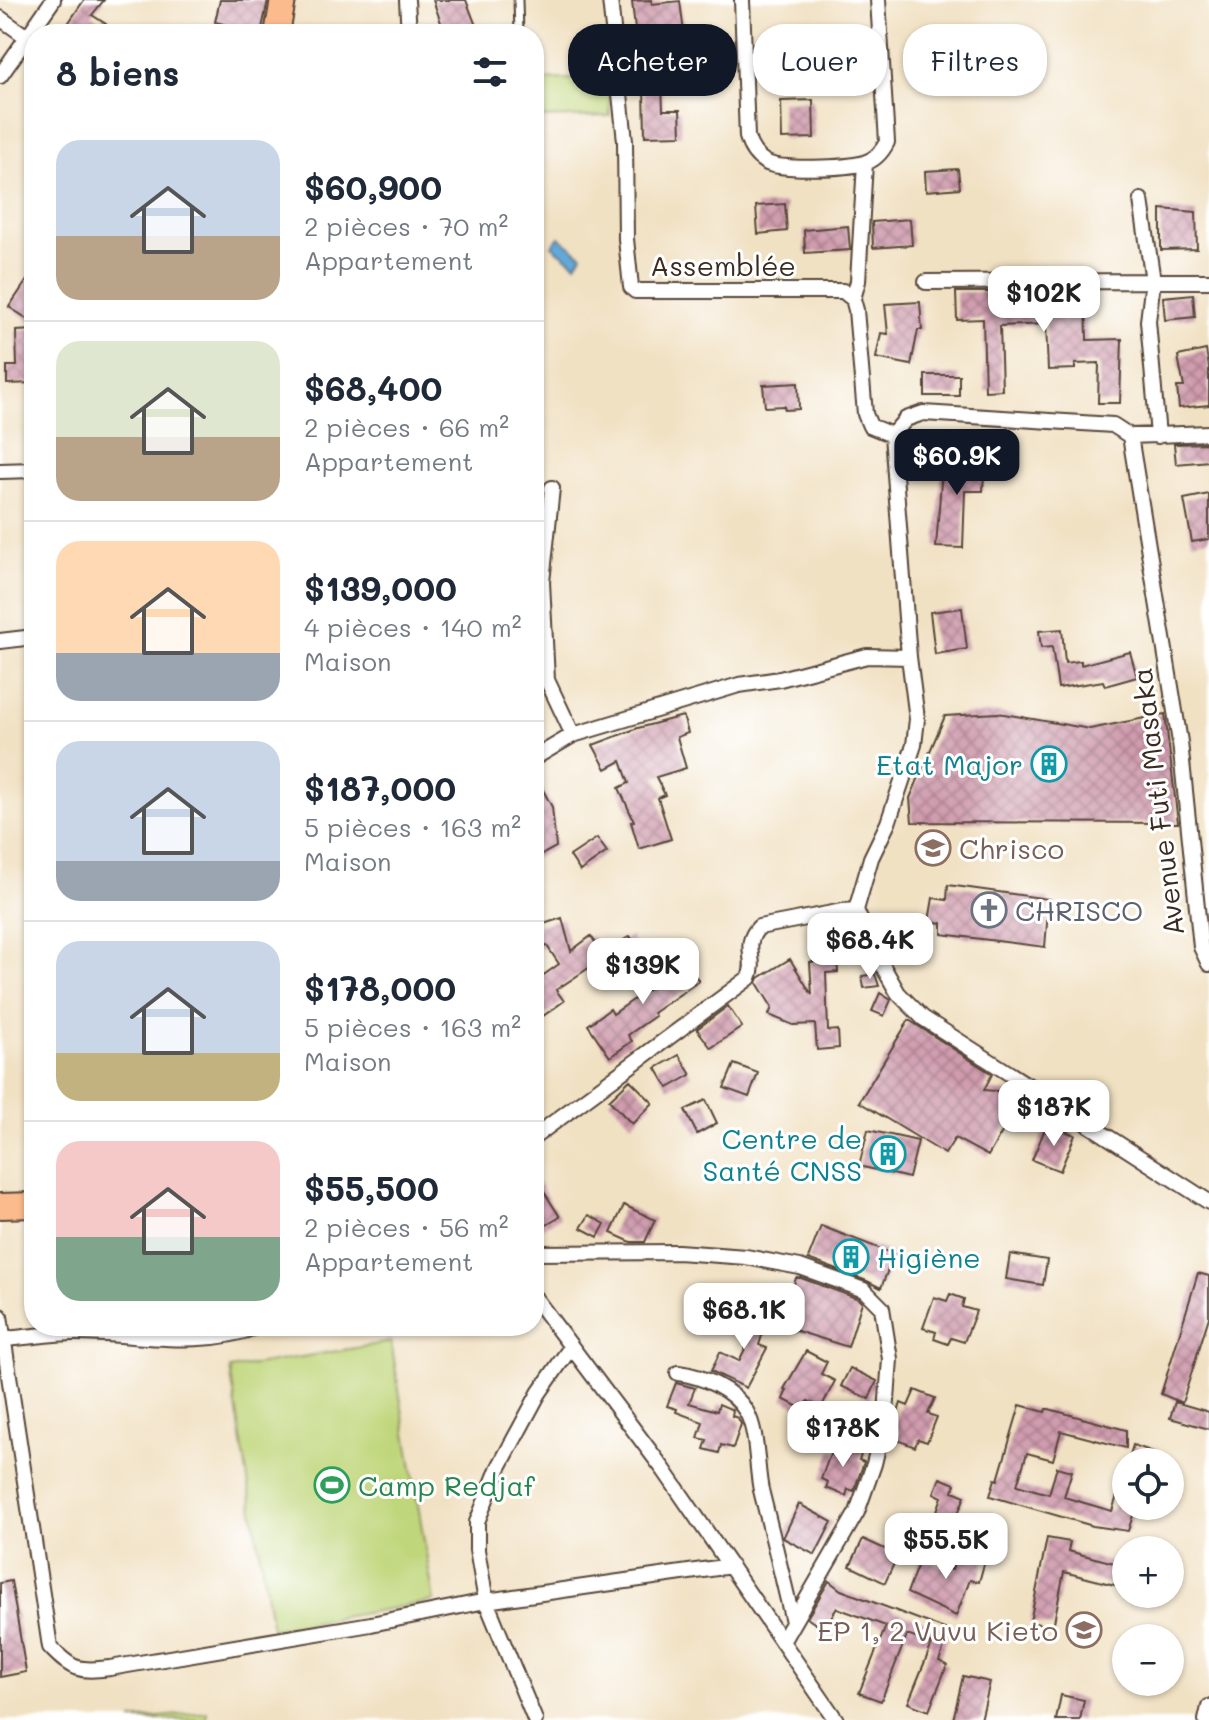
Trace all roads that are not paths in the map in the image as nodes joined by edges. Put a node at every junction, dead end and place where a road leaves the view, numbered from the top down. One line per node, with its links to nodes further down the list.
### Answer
1 (53, 0): 9 (street)
2 (283, 0): 10 (highway)
3 (407, 0): 11 (street)
4 (518, 0): 12 (lane)
5 (610, 0): 21 (street, Assemblée)
6 (742, 0): 16 (street)
7 (878, 0): 16 (street)
8 (0, 18): 13 (street)
9 (40, 24)
10 (279, 24)
11 (408, 24)
12 (519, 24)
13 (24, 35)
14 (24, 48): 15 (street)
15 (0, 76)
16 (865, 163): 21 (street)
17 (1141, 200): 18 (street)
18 (1153, 281): 19 (street); 20 (street); 25 (street)
19 (1209, 281)
20 (926, 282)
21 (853, 299): 23 (street)
22 (1209, 433): 25 (street)
23 (892, 435): 24 (street); 33 (street)
24 (1130, 436): 25 (street); 37 (street, Avenue Futi Masaka)
25 (1158, 436)
26 (24, 470): 27 (street)
27 (0, 471)
28 (552, 488): 29 (street)
29 (544, 563)
30 (544, 621): 34 (street)
31 (24, 638): 32 (street)
32 (0, 641)
33 (909, 657): 34 (street); 36 (street)
34 (573, 735): 35 (street)
35 (544, 752)
36 (856, 910): 38 (street); 39 (street)
37 (1209, 964)
38 (544, 1130)
39 (1209, 1202)
40 (24, 1205): 41 (highway)
41 (0, 1206)
42 (544, 1253): 53 (street)
43 (544, 1311): 49 (street)
44 (0, 1316): 48 (street)
45 (38, 1336): 48 (street)
46 (151, 1336): 47 (street)
47 (217, 1336)
48 (4, 1339): 52 (street)
49 (571, 1347): 51 (street); 52 (street)
50 (678, 1373): 53 (street)
51 (731, 1566): 52 (street); 54 (street)
52 (486, 1601): 56 (street)
53 (793, 1622): 54 (street)
54 (782, 1642): 57 (street)
55 (1209, 1707): 58 (street)
56 (535, 1720)
57 (836, 1720)
58 (1206, 1720)

